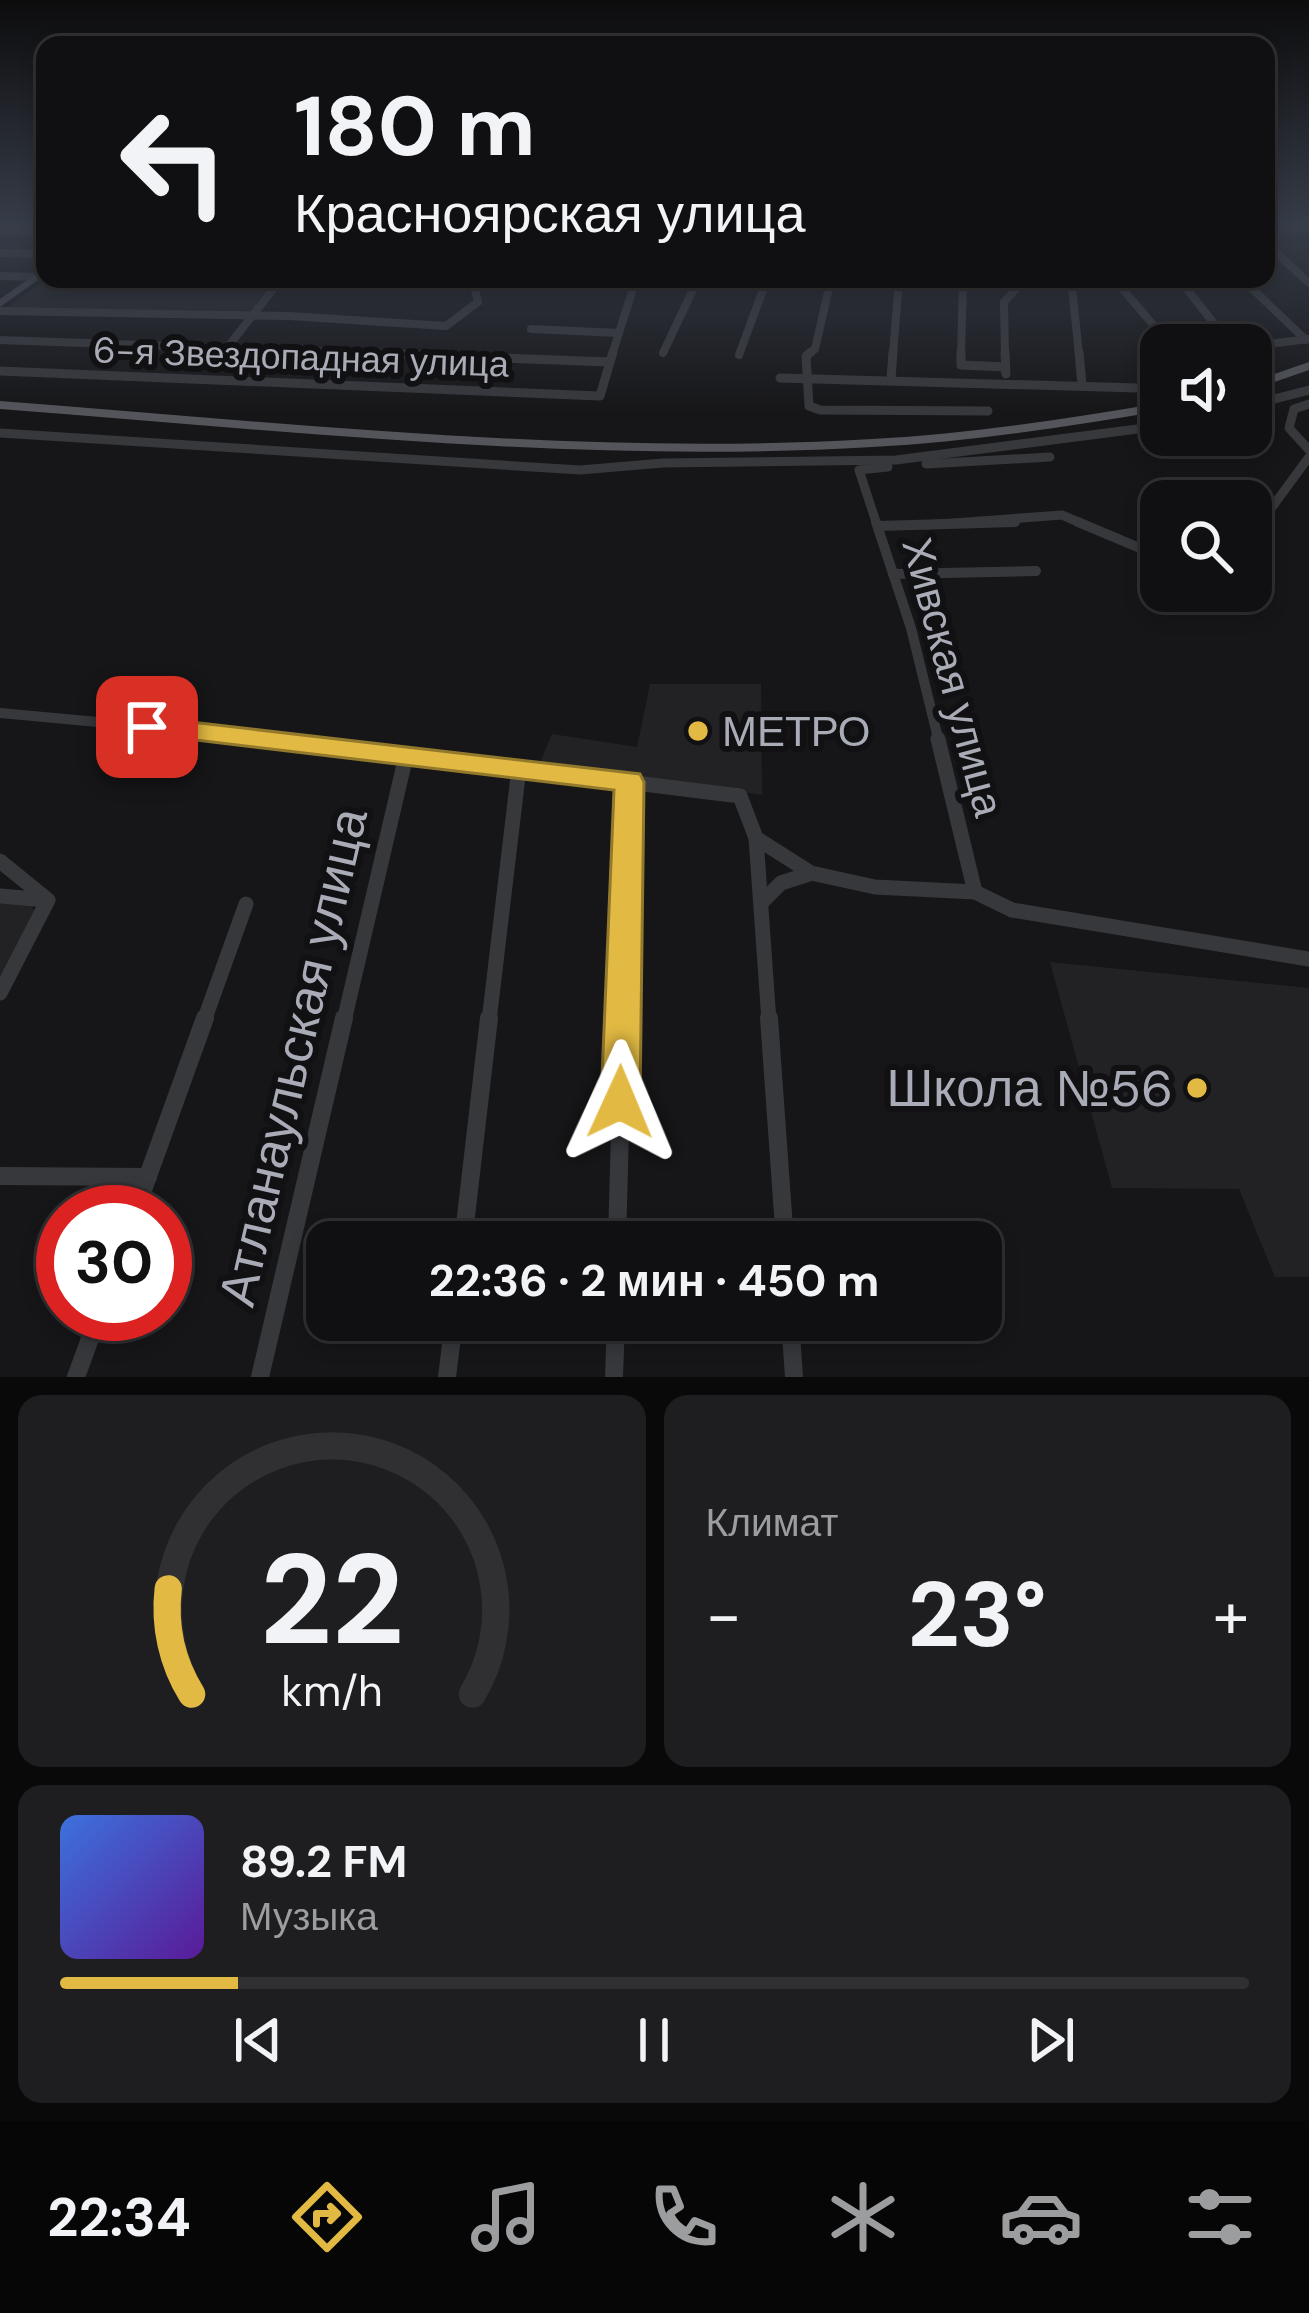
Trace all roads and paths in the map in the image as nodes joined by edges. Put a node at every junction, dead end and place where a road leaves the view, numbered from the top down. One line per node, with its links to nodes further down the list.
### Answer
1 (26, 286): 15 (street)
2 (275, 288): 16 (street)
3 (476, 288): 16 (street)
4 (633, 288): 20 (street)
5 (694, 288): 25 (street)
6 (764, 288): 26 (street)
7 (829, 288): 32 (street)
8 (897, 288): 34 (street)
9 (964, 288): 29 (street)
10 (1017, 288): 29 (street)
11 (1070, 288): 38 (street)
12 (1122, 288): 17 (street)
13 (1186, 288): 18 (street)
14 (1252, 288): 21 (street)
15 (0, 308): 16 (street)
16 (253, 318): 24 (street)
17 (1152, 324)
18 (1214, 324)
19 (531, 329): 20 (street)
20 (619, 333): 27 (street)
21 (1308, 339): 23 (street)
22 (0, 340): 24 (street)
23 (1272, 343)
24 (227, 348): 27 (street)
25 (663, 353)
26 (739, 356)
27 (610, 362): 30 (street, 6-я Звездопадная улица)
28 (1309, 366): 35 (main road)
29 (1005, 367): 36 (street)
30 (0, 371)
31 (1309, 376): 37 (main road)
32 (805, 377): 33 (street); 34 (street); 44 (street)
33 (779, 378)
34 (891, 379): 36 (street)
35 (1272, 381)
36 (1007, 382): 38 (street)
37 (1272, 385)
38 (1082, 386): 39 (street)
39 (1138, 388)
40 (1309, 390): 41 (street)
41 (1272, 400)
42 (1309, 404): 48 (street)
43 (0, 408): 45 (main road)
44 (988, 411)
45 (1140, 414)
46 (1140, 429): 47 (street)
47 (0, 433)
48 (1309, 453): 50 (street)
49 (1050, 458): 51 (street, Хивская улица)
50 (1272, 506)
51 (878, 526): 52 (street); 54 (street, Хивская улица)
52 (1140, 548)
53 (1036, 571): 54 (street)
54 (893, 574): 62 (street, Хивская улица)
55 (0, 713): 56 (street)
56 (406, 756): 57 (street); 80 (street, Атланаульская улица)
57 (519, 768): 58 (street); 72 (street)
58 (629, 782): 59 (street); 73 (street)
59 (756, 838): 61 (street); 65 (street)
60 (0, 861): 64 (street)
61 (811, 873): 62 (street); 65 (street)
62 (975, 892): 67 (street)
63 (0, 896): 64 (street)
64 (48, 900): 68 (street)
65 (760, 903): 74 (street)
66 (246, 904): 70 (street)
67 (1309, 959)
68 (0, 993)
69 (0, 1176): 70 (street)
70 (148, 1177): 71 (street)
71 (145, 1185)
72 (465, 1221)
73 (618, 1221)
74 (783, 1221)
75 (89, 1341): 79 (street)
76 (451, 1341): 81 (street)
77 (615, 1341): 82 (street)
78 (791, 1341): 83 (street)
79 (76, 1377)
80 (260, 1377)
81 (447, 1377)
82 (614, 1377)
83 (794, 1377)

